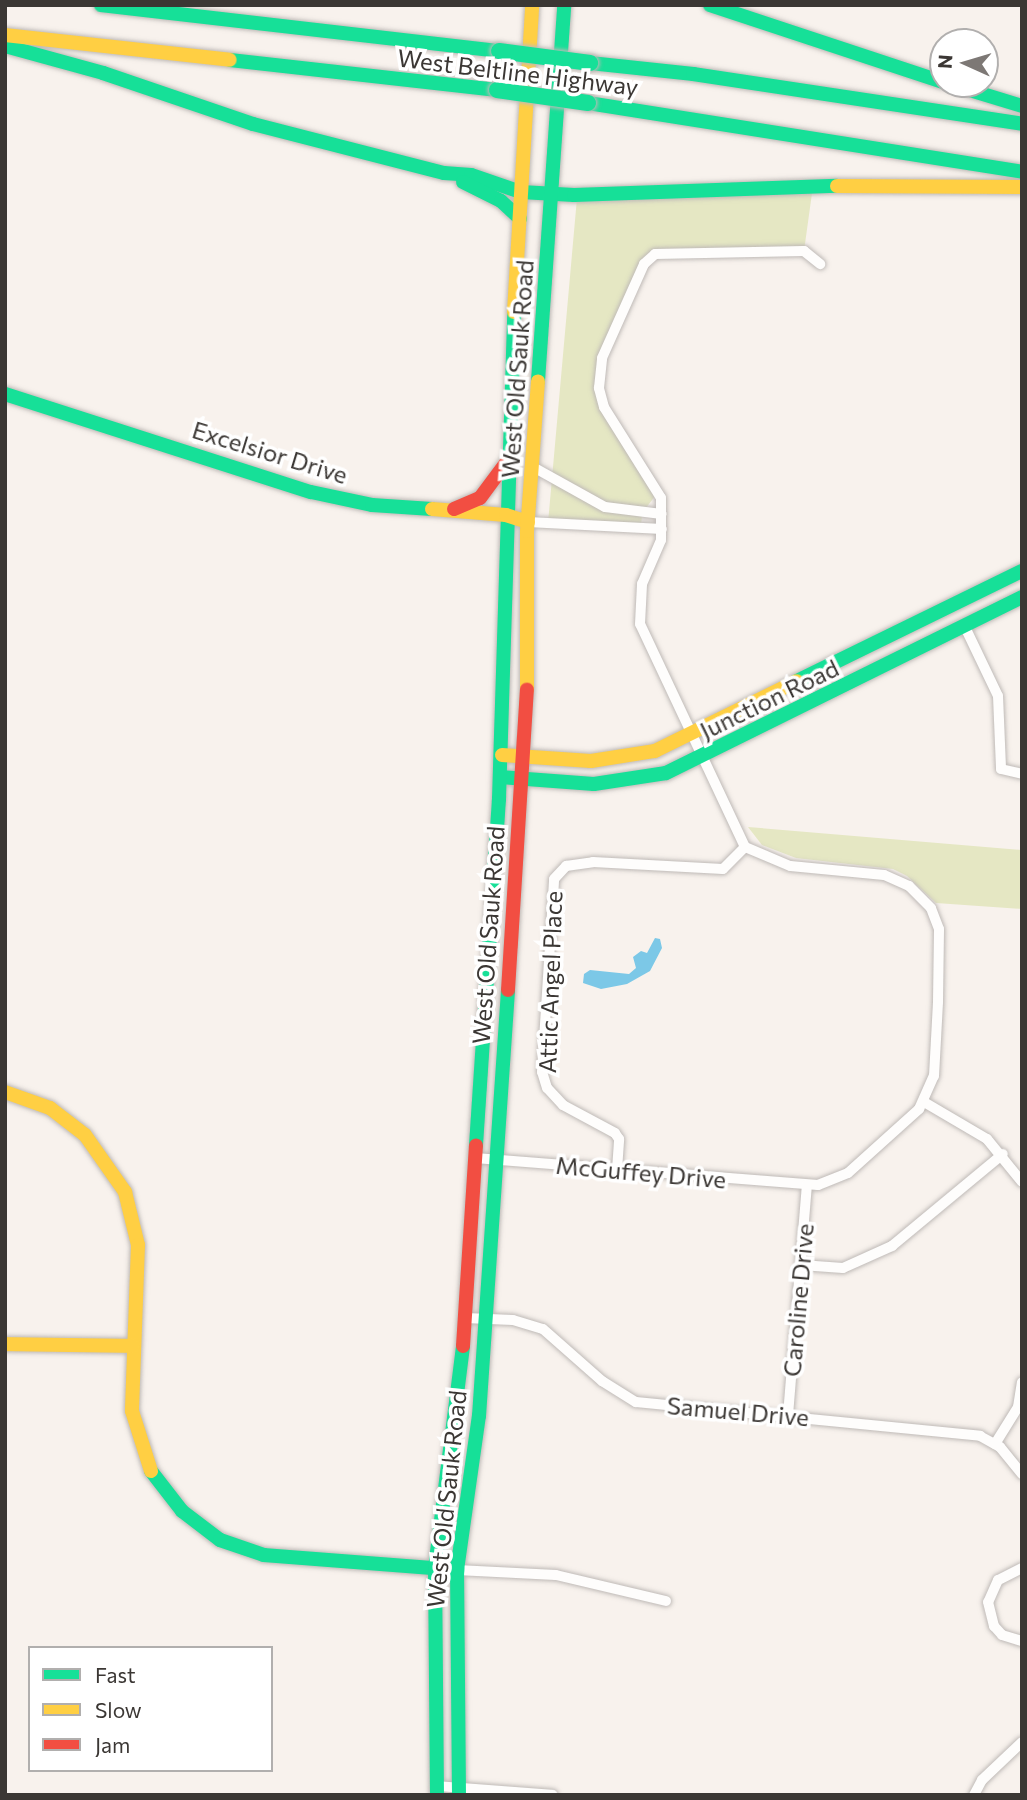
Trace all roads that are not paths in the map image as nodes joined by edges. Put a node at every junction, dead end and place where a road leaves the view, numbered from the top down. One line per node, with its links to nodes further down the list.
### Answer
1 (101, 5): 10 (main road, West Beltline Highway, bridge)
2 (532, 5): 14 (main road, West Old Sauk Road)
3 (564, 5): 15 (main road, West Old Sauk Road)
4 (710, 5): 7 (main road)
5 (5, 35): 11 (main road, West Beltline Highway, bridge)
6 (5, 47): 12 (main road)
7 (929, 77)
8 (996, 98): 9 (main road)
9 (1022, 106)
10 (1022, 124)
11 (1022, 172)
12 (444, 173): 14 (main road); 16 (main road)
13 (1022, 187): 15 (main road)
14 (521, 192): 15 (main road); 16 (main road, West Old Sauk Road)
15 (550, 195): 20 (main road, West Old Sauk Road)
16 (520, 219): 19 (main road, West Old Sauk Road)
17 (820, 264): 22 (street)
18 (5, 394): 21 (main road, Excelsior Drive)
19 (510, 457): 21 (main road); 23 (main road, West Old Sauk Road)
20 (533, 467): 22 (street); 24 (main road, West Old Sauk Road)
21 (449, 511): 23 (main road, Excelsior Drive)
22 (662, 514): 25 (street)
23 (506, 515): 24 (main road, Excelsior Drive); 30 (main road, West Old Sauk Road)
24 (528, 522): 25 (street); 31 (main road, West Old Sauk Road)
25 (662, 529): 29 (street)
26 (1022, 571): 29 (main road, Junction Road)
27 (1022, 597): 28 (main road, Junction Road)
28 (965, 627): 32 (main road, Junction Road); 33 (street)
29 (693, 736): 31 (main road, Junction Road); 32 (street)
30 (502, 755): 31 (main road, Junction Road); 34 (main road, West Old Sauk Road)
31 (523, 756): 35 (main road, West Old Sauk Road)
32 (704, 757): 35 (main road, Junction Road); 36 (street)
33 (1022, 774)
34 (500, 777): 35 (main road, Junction Road); 40 (main road, West Old Sauk Road)
35 (521, 779): 41 (main road, West Old Sauk Road)
36 (745, 847): 38 (street); 42 (street, Attic Angel Place)
37 (5, 1092): 49 (main road)
38 (925, 1102): 39 (street); 44 (street)
39 (1003, 1154): 43 (street); 45 (street)
40 (475, 1158): 41 (street, McGuffey Drive); 46 (main road, West Old Sauk Road)
41 (495, 1159): 42 (street, McGuffey Drive); 47 (main road, West Old Sauk Road)
42 (617, 1170): 44 (street, McGuffey Drive)
43 (1022, 1182)
44 (807, 1185): 45 (street, Caroline Drive)
45 (801, 1265): 51 (street, Caroline Drive)
46 (465, 1318): 47 (street, Samuel Drive); 55 (main road, West Old Sauk Road)
47 (487, 1318): 51 (street, Samuel Drive); 56 (main road, West Old Sauk Road)
48 (5, 1344): 49 (main road)
49 (133, 1346): 55 (main road)
50 (1022, 1382): 52 (street)
51 (788, 1415): 52 (street, Samuel Drive)
52 (995, 1444): 53 (street)
53 (1022, 1474)
54 (1022, 1568): 58 (street)
55 (435, 1569): 56 (main road); 60 (main road, West Old Sauk Road)
56 (457, 1570): 57 (street); 61 (main road, West Old Sauk Road)
57 (666, 1601)
58 (1022, 1641)
59 (1022, 1742): 63 (street)
60 (437, 1790): 61 (street)
61 (460, 1792): 62 (street)
62 (553, 1795)
63 (974, 1795)

